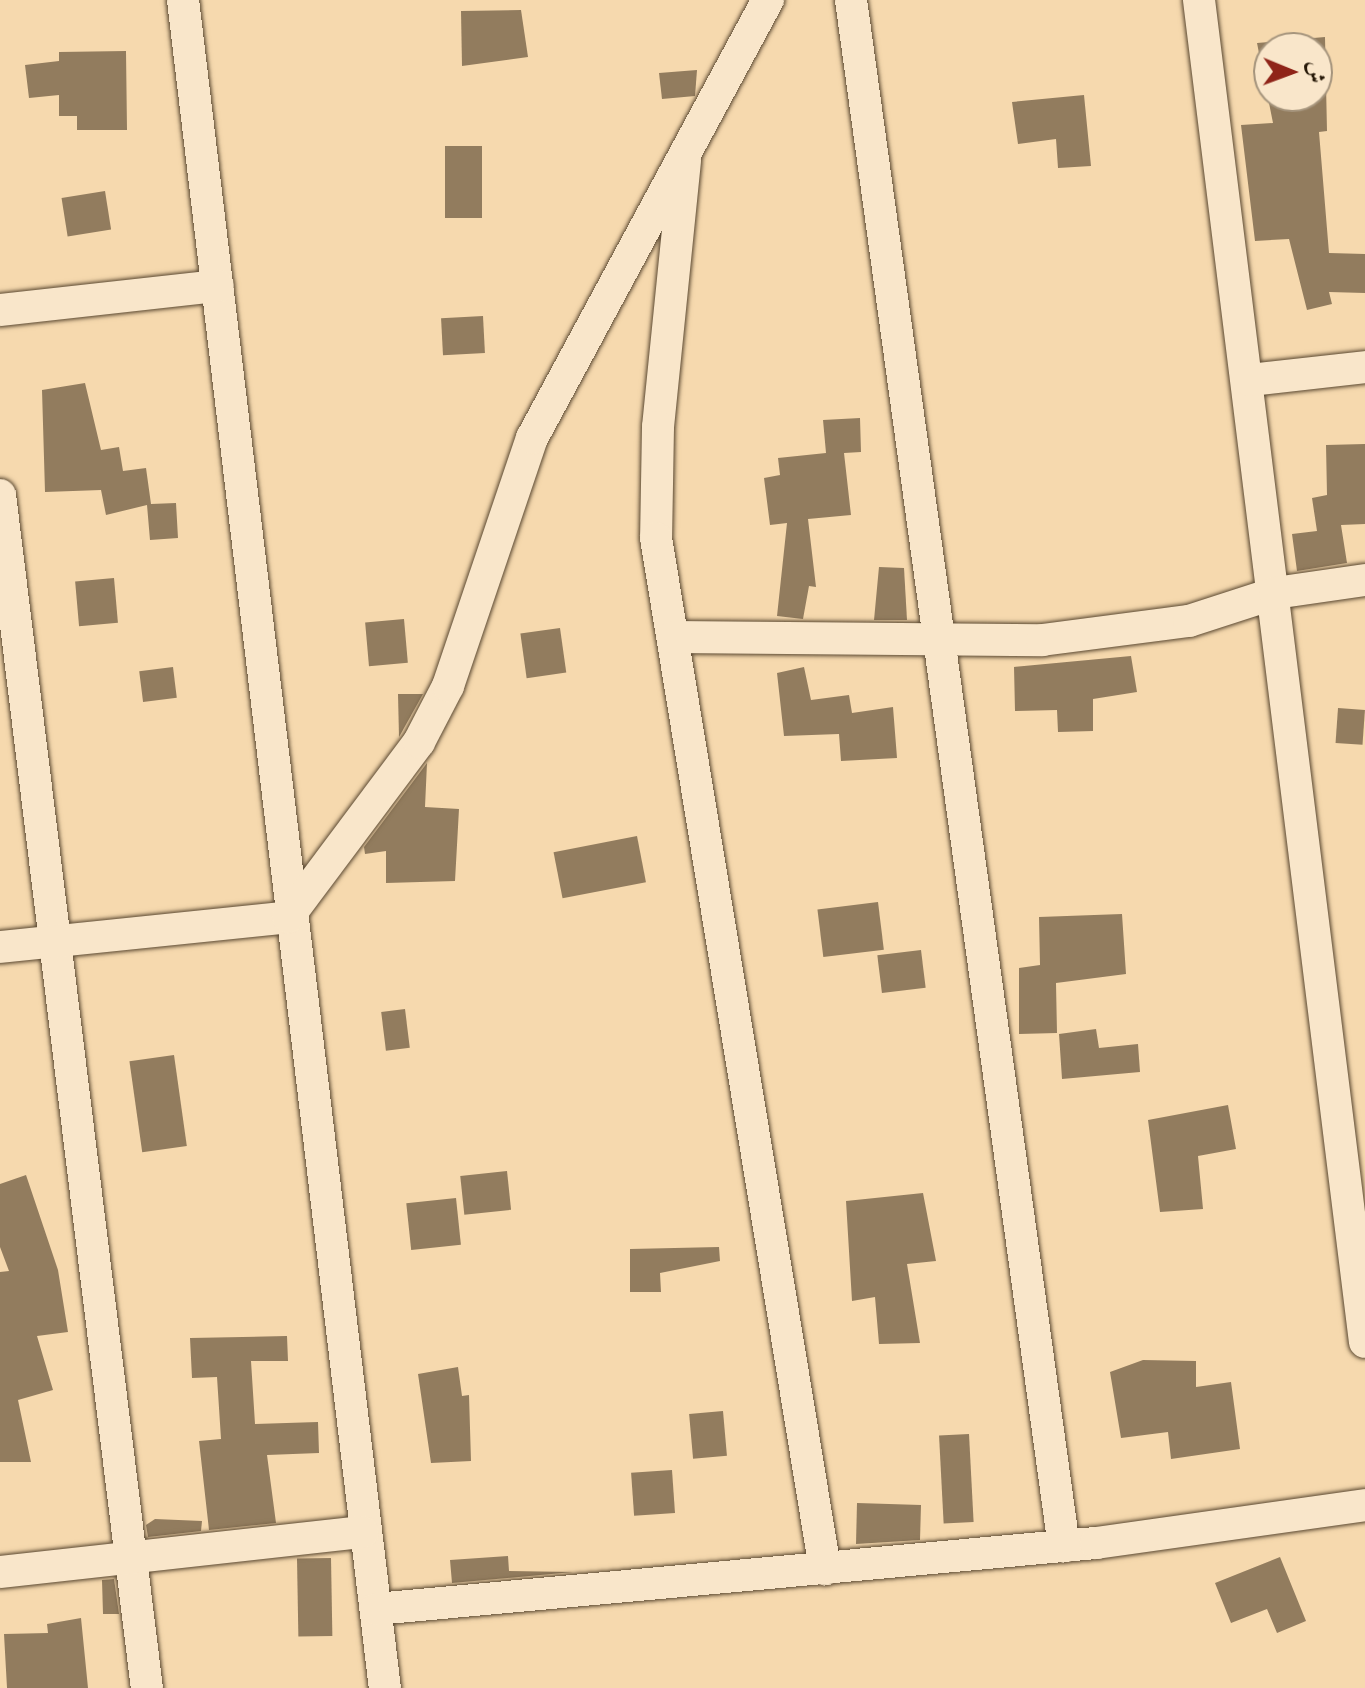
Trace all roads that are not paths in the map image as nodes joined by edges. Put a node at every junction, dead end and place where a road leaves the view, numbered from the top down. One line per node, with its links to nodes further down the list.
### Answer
1 (183, 0): 6 (street)
2 (768, 0): 5 (street)
3 (851, 0): 13 (street)
4 (1199, 0): 9 (street)
5 (685, 161): 14 (street); 15 (street)
6 (218, 286): 7 (street); 15 (street)
7 (0, 310)
8 (1365, 367): 9 (street)
9 (1250, 380): 12 (street)
10 (0, 495): 16 (street)
11 (1365, 580): 12 (street)
12 (1275, 593): 13 (street); 18 (street)
13 (940, 636): 14 (street); 22 (street)
14 (673, 637): 24 (street)
15 (288, 917): 16 (street); 21 (street)
16 (55, 942): 17 (street); 23 (street)
17 (0, 947)
18 (1359, 1235): 19 (street)
19 (1365, 1342)
20 (1365, 1505): 22 (street)
21 (363, 1532): 23 (street); 26 (street)
22 (1064, 1546): 24 (street)
23 (129, 1558): 25 (street); 27 (street)
24 (825, 1569): 26 (street)
25 (0, 1572)
26 (376, 1609): 28 (street)
27 (147, 1688)
28 (385, 1688)

